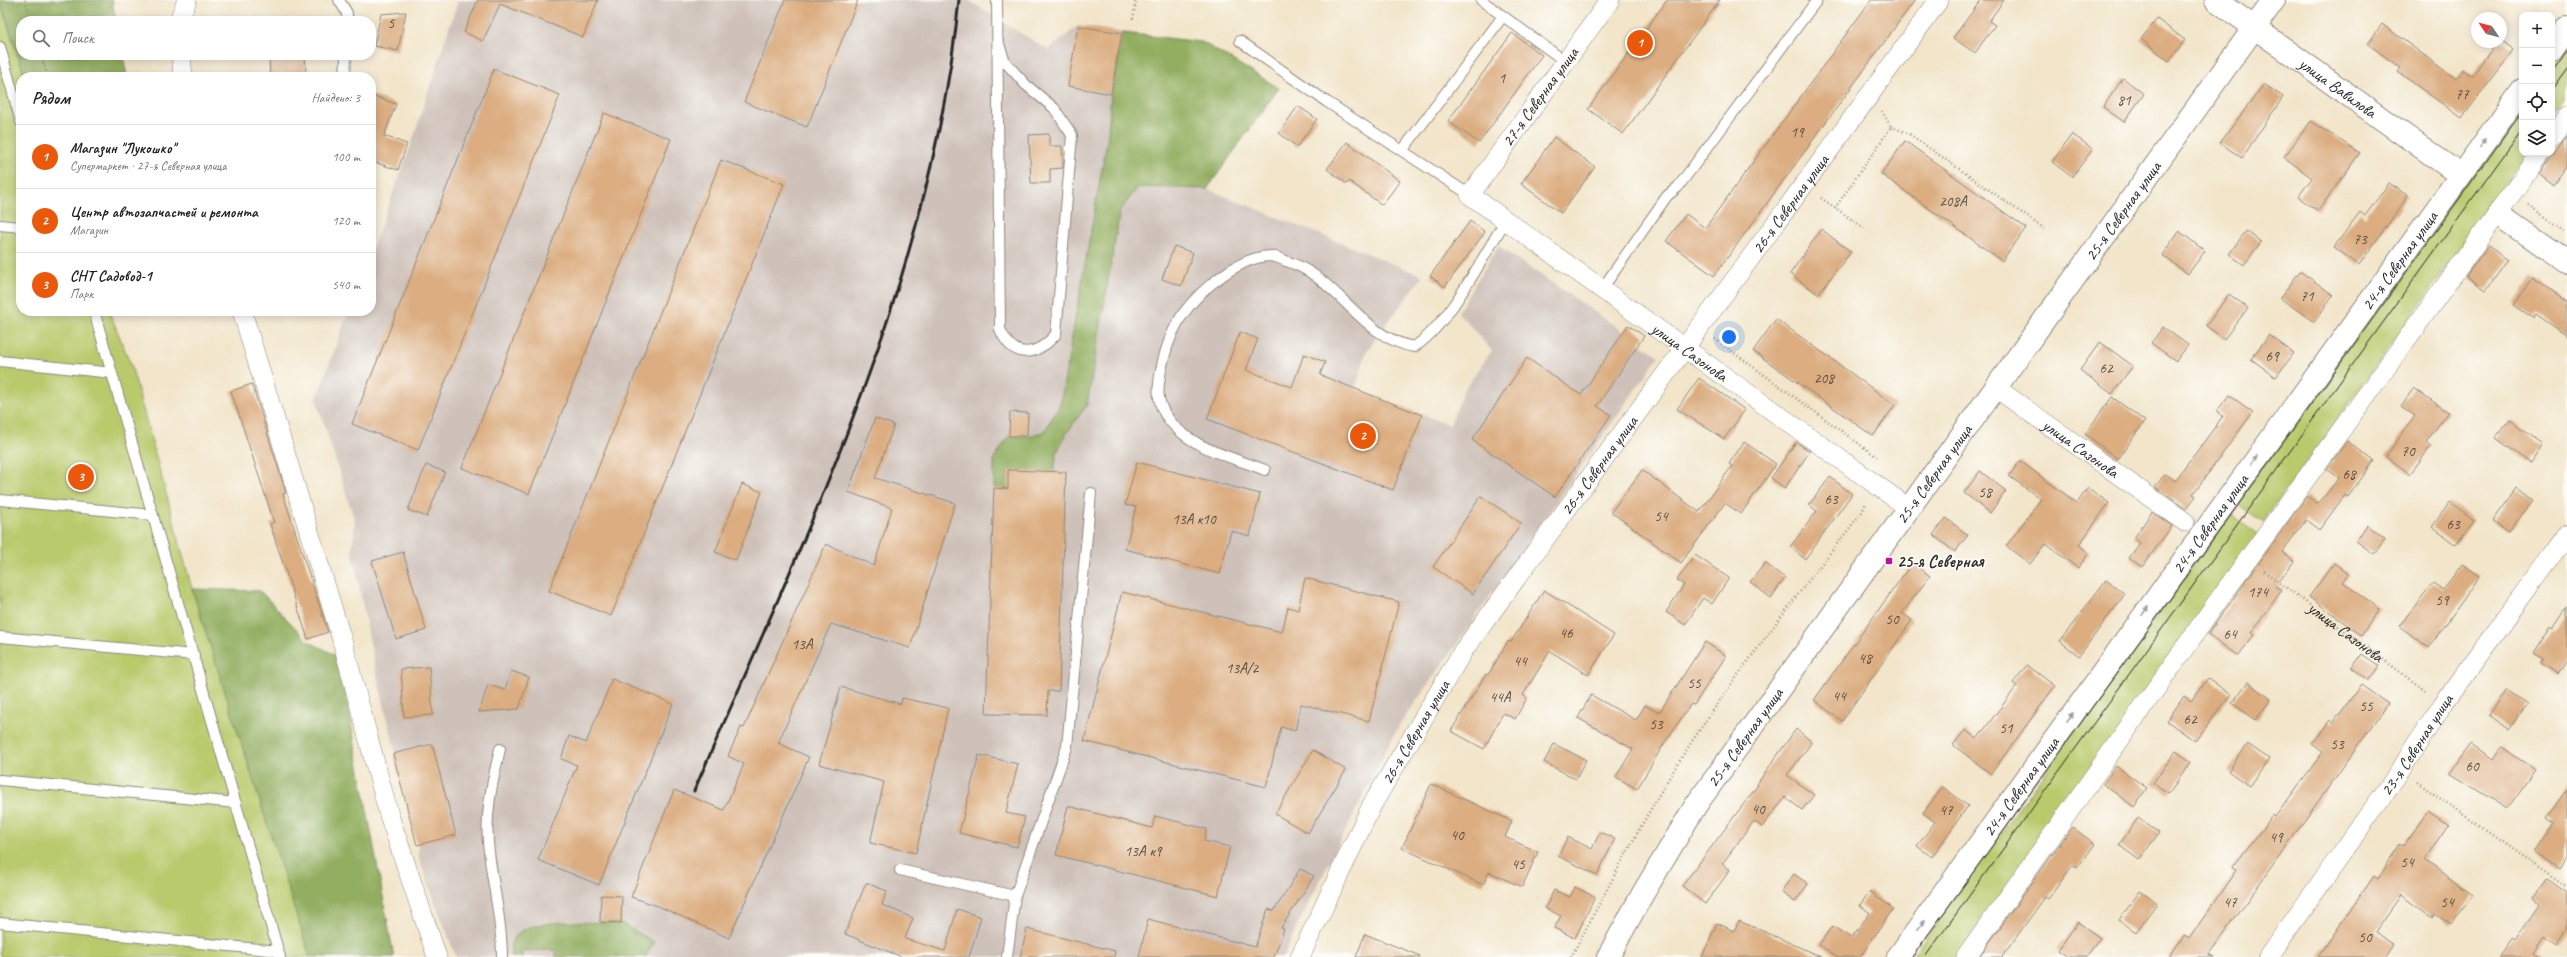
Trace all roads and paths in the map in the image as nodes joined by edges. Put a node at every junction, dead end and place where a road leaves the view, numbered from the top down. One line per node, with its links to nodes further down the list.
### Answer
1 (25, 0): 12 (path)
2 (187, 0): 13 (street)
3 (339, 0): 14 (lane)
4 (997, 0): 19 (lane)
5 (1136, 0): 16 (path)
6 (1481, 0): 15 (lane)
7 (1610, 0): 26 (street, 27-я Северная улица)
8 (1817, 0): 52 (lane)
9 (1939, 0): 55 (street, 26-я Северная улица)
10 (2216, 0): 17 (main road, улица Вавилова)
11 (2274, 0): 17 (main road, 25-я Северная улица)
12 (30, 16)
13 (181, 16)
14 (347, 16)
15 (1503, 16): 26 (lane); 37 (lane)
16 (1132, 19)
17 (2254, 27): 39 (main road, улица Вавилова); 59 (main road, 25-я Северная улица)
18 (2567, 28): 22 (main road)
19 (998, 41): 19 (lane)
20 (1240, 41): 37 (lane)
21 (0, 47): 30 (lane)
22 (2553, 48)
23 (43, 60): 27 (path)
24 (181, 60): 28 (street)
25 (346, 60): 29 (lane)
26 (1566, 62): 41 (street, 27-я Северная улица)
27 (46, 72)
28 (183, 72)
29 (345, 72)
30 (4, 78): 32 (lane)
31 (2519, 94): 39 (main road, 24-я Северная улица, one-way to 31)
32 (16, 109)
33 (1883, 113): 35 (path)
34 (2567, 117): 36 (street)
35 (1891, 127): 43 (path); 49 (path)
36 (2555, 134)
37 (1402, 151): 41 (lane)
38 (2539, 156): 40 (street)
39 (2460, 175): 88 (main road, 24-я Северная улица, one-way to 39)
40 (2513, 194): 44 (street); 50 (path)
41 (1470, 195): 45 (street, улица Сазонова)
42 (1820, 198): 43 (path)
43 (1835, 208): 48 (path)
44 (2498, 214): 51 (main road); 69 (street)
45 (1506, 220): 52 (street, улица Сазонова); 61 (lane)
46 (0, 225): 47 (lane)
47 (16, 227)
48 (1864, 228)
49 (2046, 230)
50 (2567, 232)
51 (2567, 262)
52 (1602, 289): 56 (street, улица Сазонова)
53 (95, 316): 58 (lane)
54 (244, 316): 82 (street)
55 (1698, 327): 56 (street, 26-я Северная улица); 60 (path)
56 (1684, 348): 62 (street, улица Сазонова); 85 (street, 26-я Северная улица)
57 (0, 361): 58 (lane)
58 (112, 373): 66 (lane)
59 (1996, 388): 65 (main road, 25-я Северная улица); 67 (street, улица Сазонова)
60 (1877, 457)
61 (1265, 470)
62 (1875, 484): 65 (street, улица Сазонова); 86 (path)
63 (1091, 493): 79 (lane)
64 (0, 500): 66 (lane)
65 (1910, 509): 87 (main road, 25-я Северная улица)
66 (153, 515): 71 (lane)
67 (2184, 522)
68 (2567, 534): 72 (street, 23-я Северная улица)
69 (2248, 559): 72 (path, улица Сазонова); 89 (street)
70 (0, 637): 71 (lane)
71 (194, 655): 76 (lane)
72 (2443, 704): 74 (street, 23-я Северная улица)
73 (500, 749): 83 (lane)
74 (2400, 771): 78 (path); 90 (street, 23-я Северная улица)
75 (0, 780): 76 (lane)
76 (236, 803): 81 (lane)
77 (900, 870): 79 (lane)
78 (2567, 888)
79 (1015, 896): 84 (lane)
80 (0, 923): 81 (lane)
81 (279, 954)
82 (437, 957)
83 (502, 957)
84 (1007, 957)
85 (1300, 957)
86 (1571, 957)
87 (1608, 957)
88 (1898, 957)
89 (1966, 957)
90 (2268, 957)

